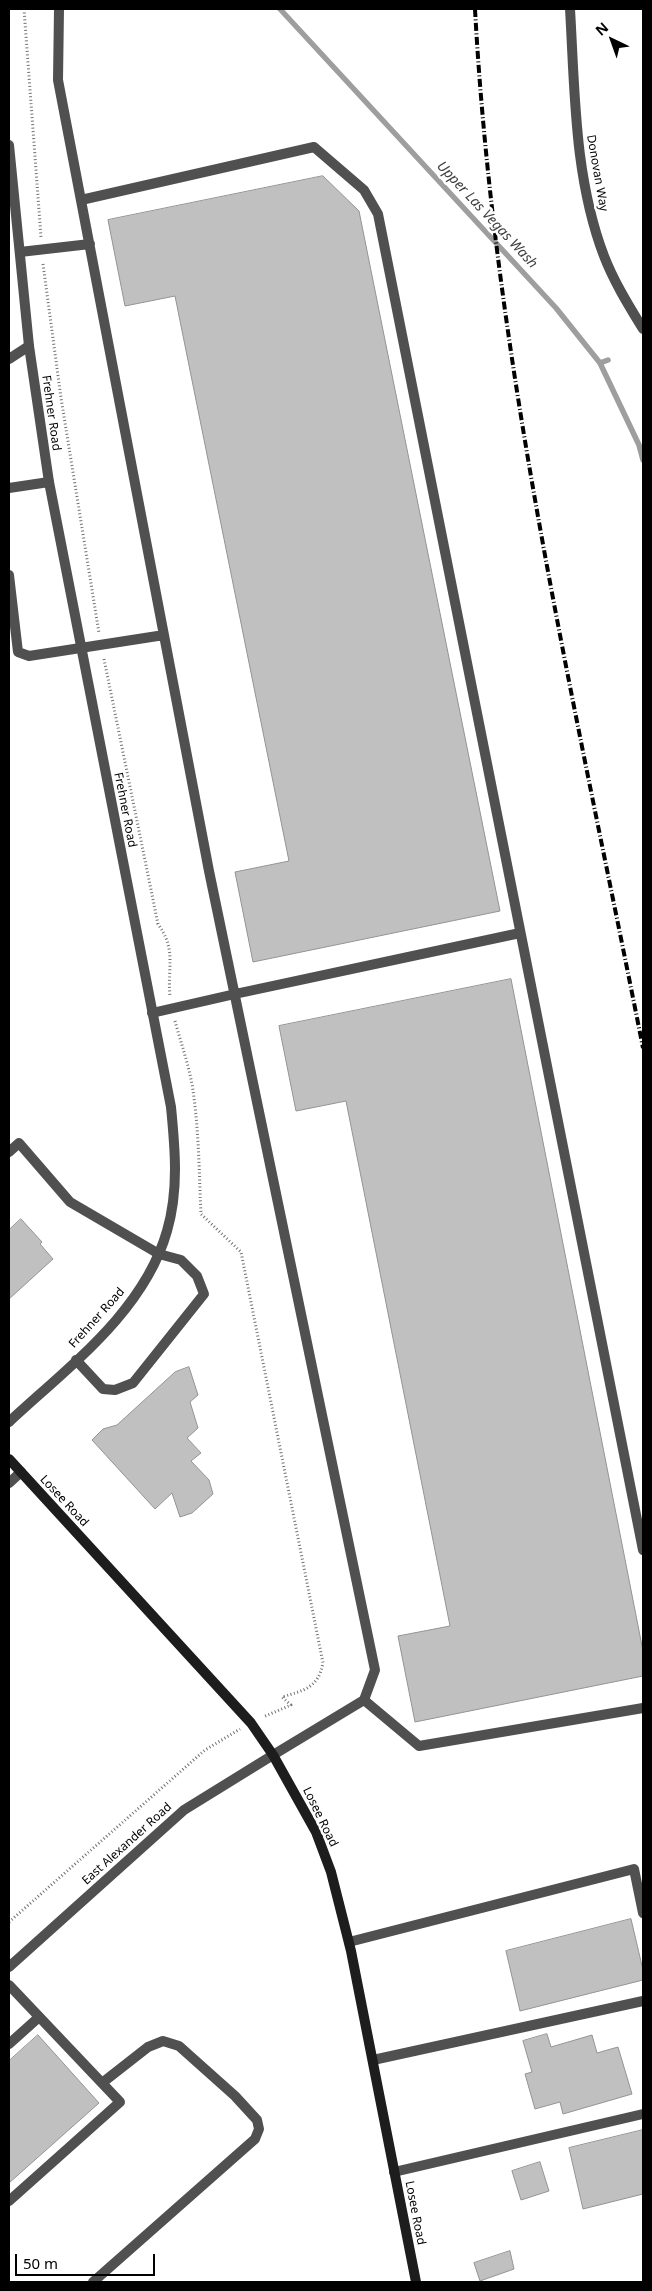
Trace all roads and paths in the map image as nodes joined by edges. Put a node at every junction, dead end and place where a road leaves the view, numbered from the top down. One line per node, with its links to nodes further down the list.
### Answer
1 (59, 9): 4 (street)
2 (570, 9): 7 (street, Donovan Way)
3 (9, 145): 6 (street, Frehner Road)
4 (81, 200): 5 (street); 15 (street)
5 (90, 244): 6 (street); 13 (street)
6 (20, 252): 8 (street, Frehner Road)
7 (643, 329)
8 (29, 346): 9 (street); 10 (street, Frehner Road)
9 (9, 358)
10 (49, 482): 11 (street); 14 (street, Frehner Road)
11 (9, 488)
12 (9, 574): 14 (street)
13 (164, 636): 14 (street); 16 (street)
14 (81, 647): 17 (street, Frehner Road)
15 (520, 933): 16 (street); 25 (street)
16 (235, 994): 17 (street); 26 (street)
17 (152, 1013): 19 (street, Frehner Road)
18 (9, 1152): 19 (street)
19 (159, 1254): 20 (street, Frehner Road); 20 (street)
20 (76, 1360): 21 (street, Frehner Road)
21 (9, 1422)
22 (9, 1459): 23 (main road, Losee Road)
23 (21, 1472): 24 (street); 28 (main road, Losee Road)
24 (9, 1483)
25 (643, 1550)
26 (364, 1700): 27 (street); 28 (street, East Alexander Road)
27 (643, 1708)
28 (273, 1755): 30 (main road, Losee Road); 31 (street, East Alexander Road)
29 (643, 1913): 30 (street)
30 (348, 1942): 36 (main road, Losee Road)
31 (9, 1967)
32 (9, 1985): 34 (street)
33 (643, 2001): 36 (street)
34 (38, 2018): 35 (street); 37 (street)
35 (9, 2044)
36 (372, 2060): 39 (main road, Losee Road)
37 (102, 2083): 40 (street); 41 (street)
38 (643, 2114): 39 (street)
39 (394, 2172): 42 (main road, Losee Road)
40 (9, 2201)
41 (93, 2282)
42 (416, 2282)

